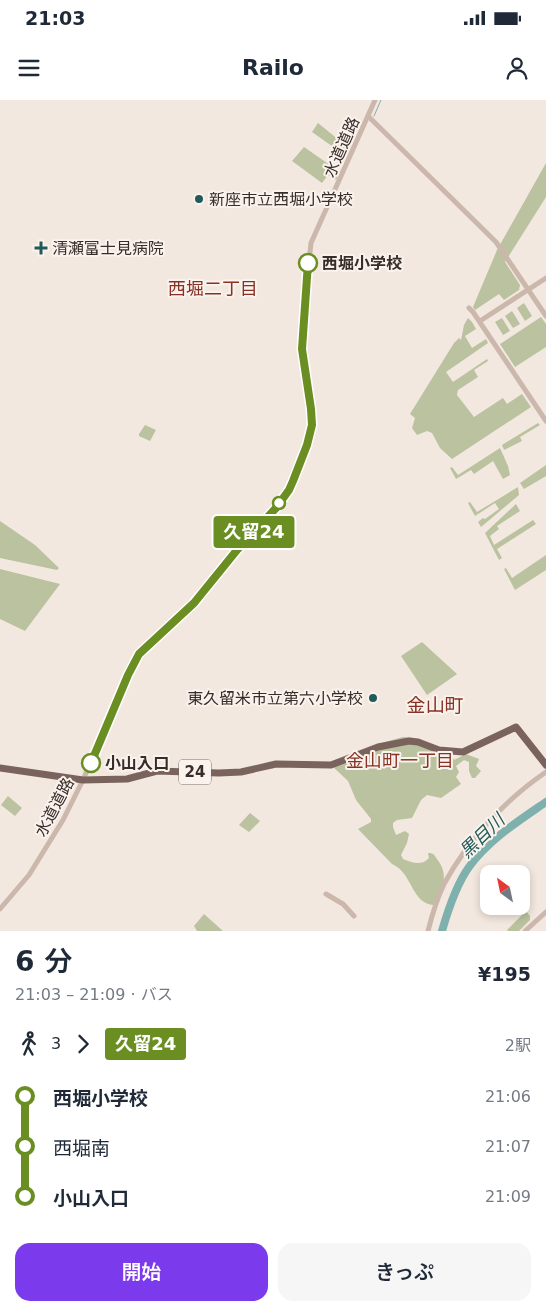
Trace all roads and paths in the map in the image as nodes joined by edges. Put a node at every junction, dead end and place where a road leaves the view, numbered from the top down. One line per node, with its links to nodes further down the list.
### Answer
1 (375, 100): 2 (street, 水道道路)
2 (368, 116): 4 (street); 12 (street, 水道道路)
3 (546, 278): 4 (street)
4 (528, 290): 6 (street); 7 (street)
5 (469, 308): 7 (street)
6 (546, 316)
7 (480, 322): 8 (street)
8 (546, 421)
9 (546, 765): 12 (main road, 24)
10 (0, 768): 12 (main road, 24)
11 (546, 772): 17 (street)
12 (83, 780): 14 (street, 水道道路)
13 (326, 894): 16 (street)
14 (0, 909)
15 (546, 912): 18 (street)
16 (354, 916)
17 (428, 931)
18 (525, 931)

